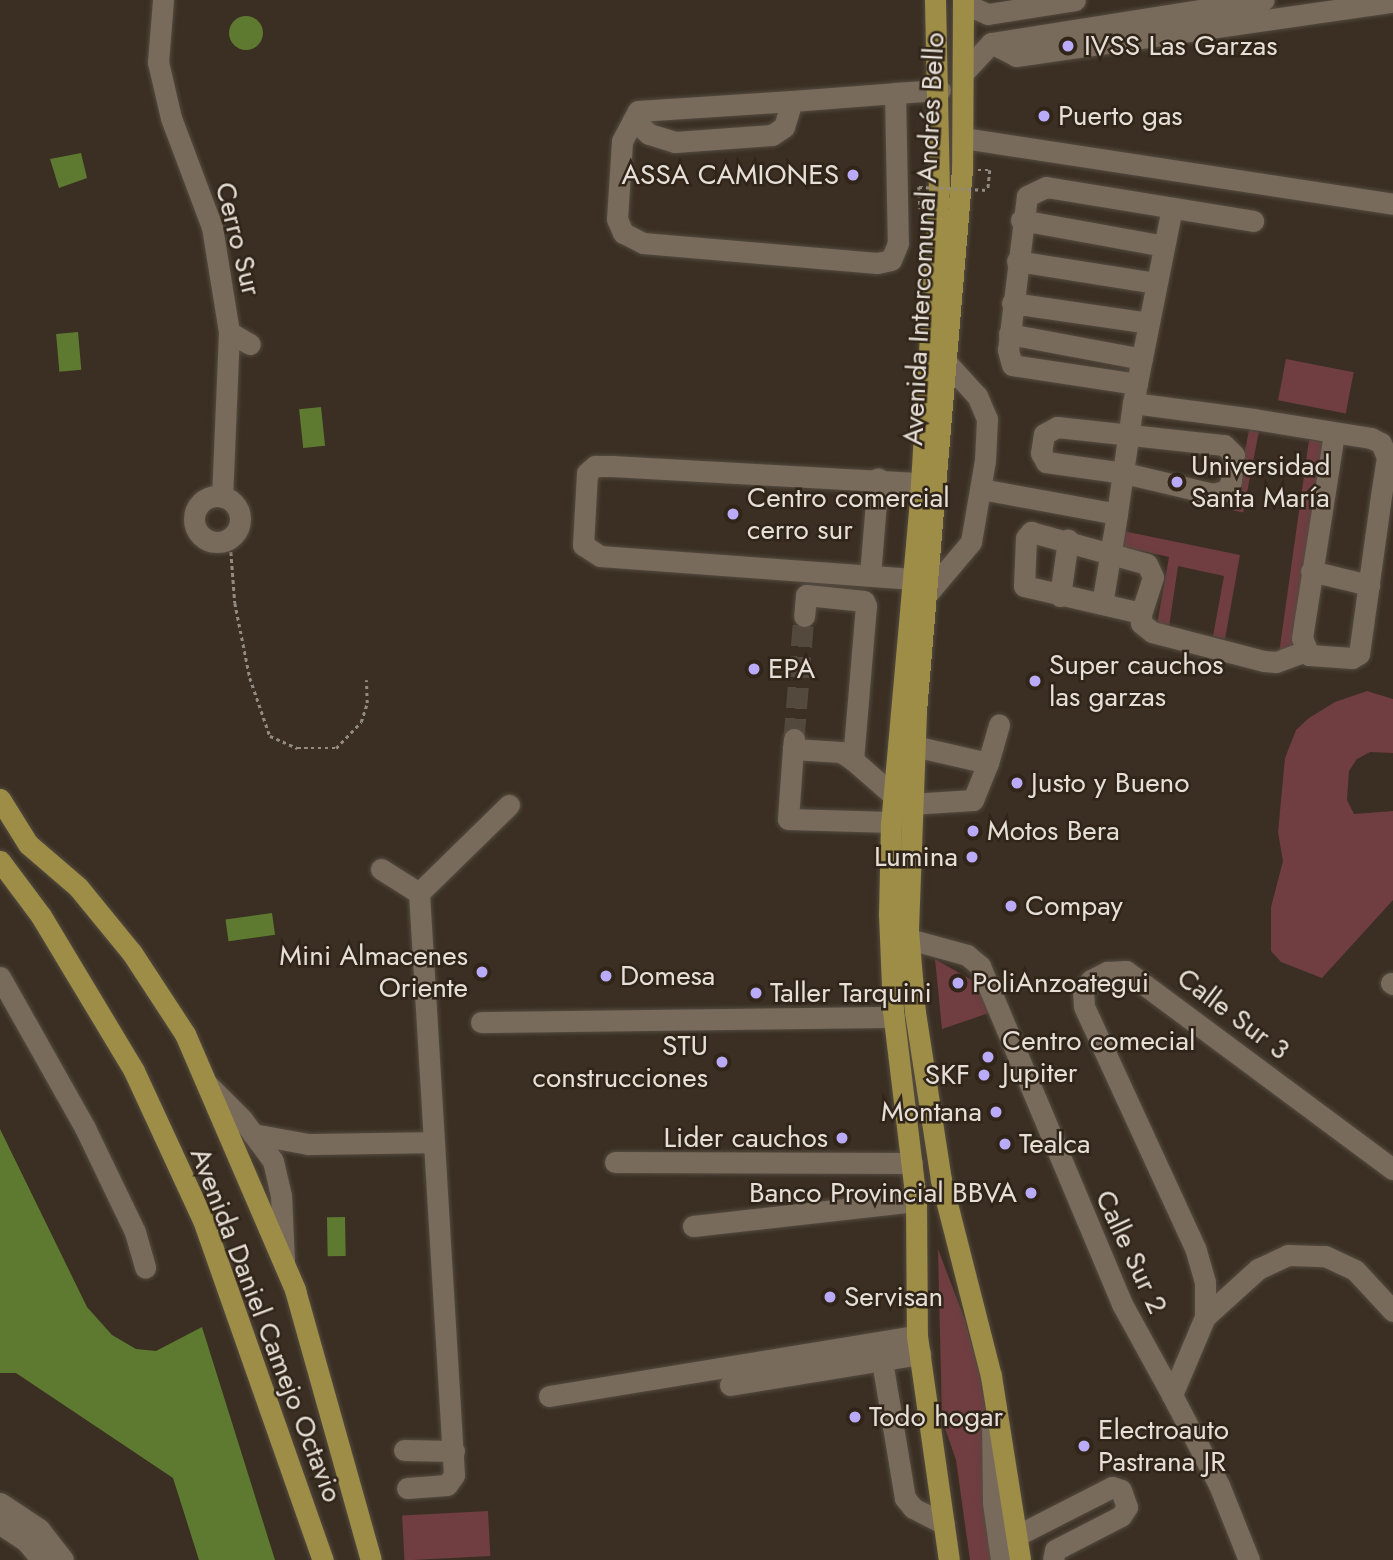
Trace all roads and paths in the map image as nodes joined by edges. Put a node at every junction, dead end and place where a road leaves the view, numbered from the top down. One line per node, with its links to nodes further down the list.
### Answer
1 (163, 0): 25 (street, Cerro Sur)
2 (936, 0): 9 (main road, Avenida Intercomunal Andrés Bello)
3 (1075, 0): 5 (street)
4 (1264, 0): 7 (street)
5 (963, 1): 8 (main road, Avenida Intercomunal Andrés Bello)
6 (1393, 2): 7 (street)
7 (1157, 18): 8 (street)
8 (965, 71): 13 (main road, Avenida Intercomunal Andrés Bello)
9 (940, 90): 10 (street); 37 (main road, Avenida Intercomunal Andrés Bello)
10 (894, 93): 11 (street); 12 (street)
11 (793, 101): 12 (street); 12 (street)
12 (633, 120)
13 (963, 138): 16 (street); 29 (main road, Avenida Intercomunal Andrés Bello)
14 (919, 187): 15 (path, bridge)
15 (988, 190)
16 (1393, 204)
17 (1172, 208): 18 (street); 19 (street); 20 (street)
18 (1021, 220): 20 (street); 21 (street)
19 (1254, 222)
20 (1164, 246): 22 (street)
21 (1017, 261): 22 (street); 23 (street)
22 (1156, 283): 24 (street)
23 (1013, 303): 24 (street); 26 (street)
24 (1149, 323): 28 (street)
25 (229, 332): 27 (street); 39 (street, Cerro Sur)
26 (1009, 334): 28 (street); 30 (street)
27 (250, 344)
28 (1142, 359): 30 (street)
29 (947, 363): 38 (street); 47 (main road, Avenida Intercomunal Andrés Bello)
30 (1135, 393): 31 (street); 32 (street)
31 (1228, 415): 33 (street); 34 (street)
32 (1129, 431): 34 (street); 35 (street); 35 (street)
33 (1334, 433): 44 (street); 46 (street)
34 (1224, 445): 35 (street)
35 (1124, 472): 40 (street)
36 (878, 478): 37 (street); 45 (street); 45 (street)
37 (920, 483): 47 (main road, Avenida Intercomunal Andrés Bello)
38 (981, 489): 40 (street); 47 (street)
39 (222, 497): 41 (street); 41 (street)
40 (1117, 514): 43 (street)
41 (230, 538): 53 (path)
42 (1068, 540): 43 (street); 48 (street); 48 (street)
43 (1111, 551): 49 (street); 50 (street)
44 (1311, 571): 46 (street); 52 (street)
45 (870, 575): 47 (street)
46 (1369, 585): 52 (street)
47 (921, 586): 55 (main road, Avenida Intercomunal Andrés Bello); 59 (main road, Avenida Intercomunal Andrés Bello)
48 (1060, 596): 49 (street)
49 (1102, 604): 50 (street)
50 (1141, 613): 52 (street)
51 (804, 616): 56 (street)
52 (1304, 652)
53 (366, 680)
54 (999, 725): 57 (street)
55 (914, 746): 57 (street); 59 (main road, Avenida Intercomunal Andrés Bello)
56 (853, 760): 59 (street); 61 (street)
57 (988, 763): 59 (street)
58 (0, 799): 69 (main road, Avenida Daniel Camejo Octavio)
59 (902, 800): 61 (main road, Avenida Intercomunal Andrés Bello); 65 (main road, Avenida Intercomunal Andrés Bello)
60 (509, 805): 64 (street)
61 (891, 822): 67 (main road, Avenida Intercomunal Andrés Bello)
62 (0, 861): 98 (main road, Avenida Daniel Camejo Octavio)
63 (381, 869): 64 (street)
64 (419, 893): 71 (street)
65 (909, 939): 86 (main road, Avenida Intercomunal Andrés Bello); 87 (street, Calle Sur 2)
66 (0, 977): 80 (street)
67 (894, 1017): 68 (street); 75 (main road, Avenida Intercomunal Andrés Bello)
68 (481, 1021)
69 (207, 1084): 70 (street); 79 (main road, Avenida Daniel Camejo Octavio)
70 (253, 1134): 72 (street); 73 (street)
71 (431, 1142): 72 (street); 90 (street)
72 (308, 1144): 73 (street)
73 (274, 1161): 79 (street)
74 (615, 1162): 75 (street)
75 (912, 1163): 77 (main road, Avenida Intercomunal Andrés Bello)
76 (1393, 1169): 82 (street, Calle Sur 3)
77 (916, 1201): 78 (street); 83 (main road, Avenida Intercomunal Andrés Bello)
78 (693, 1226)
79 (284, 1264): 99 (main road, Avenida Daniel Camejo Octavio)
80 (145, 1269)
81 (1393, 1311): 82 (street)
82 (1205, 1317): 87 (street)
83 (918, 1345): 84 (street); 88 (street); 94 (main road, Avenida Intercomunal Andrés Bello)
84 (882, 1361): 85 (street); 94 (street)
85 (730, 1385)
86 (993, 1389): 95 (main road, Avenida Intercomunal Andrés Bello); 101 (street)
87 (1172, 1395): 104 (street, Calle Sur 2)
88 (549, 1396)
89 (404, 1450): 90 (street)
90 (454, 1451): 91 (street)
91 (407, 1488)
92 (0, 1503): 97 (street)
93 (0, 1524): 96 (street)
94 (944, 1524): 100 (main road, Avenida Intercomunal Andrés Bello)
95 (1016, 1536): 102 (main road, Avenida Intercomunal Andrés Bello); 103 (street)
96 (42, 1560)
97 (63, 1560)
98 (323, 1560)
99 (371, 1560)
100 (949, 1560)
101 (1001, 1560)
102 (1020, 1560)
103 (1053, 1560)
104 (1249, 1560)

